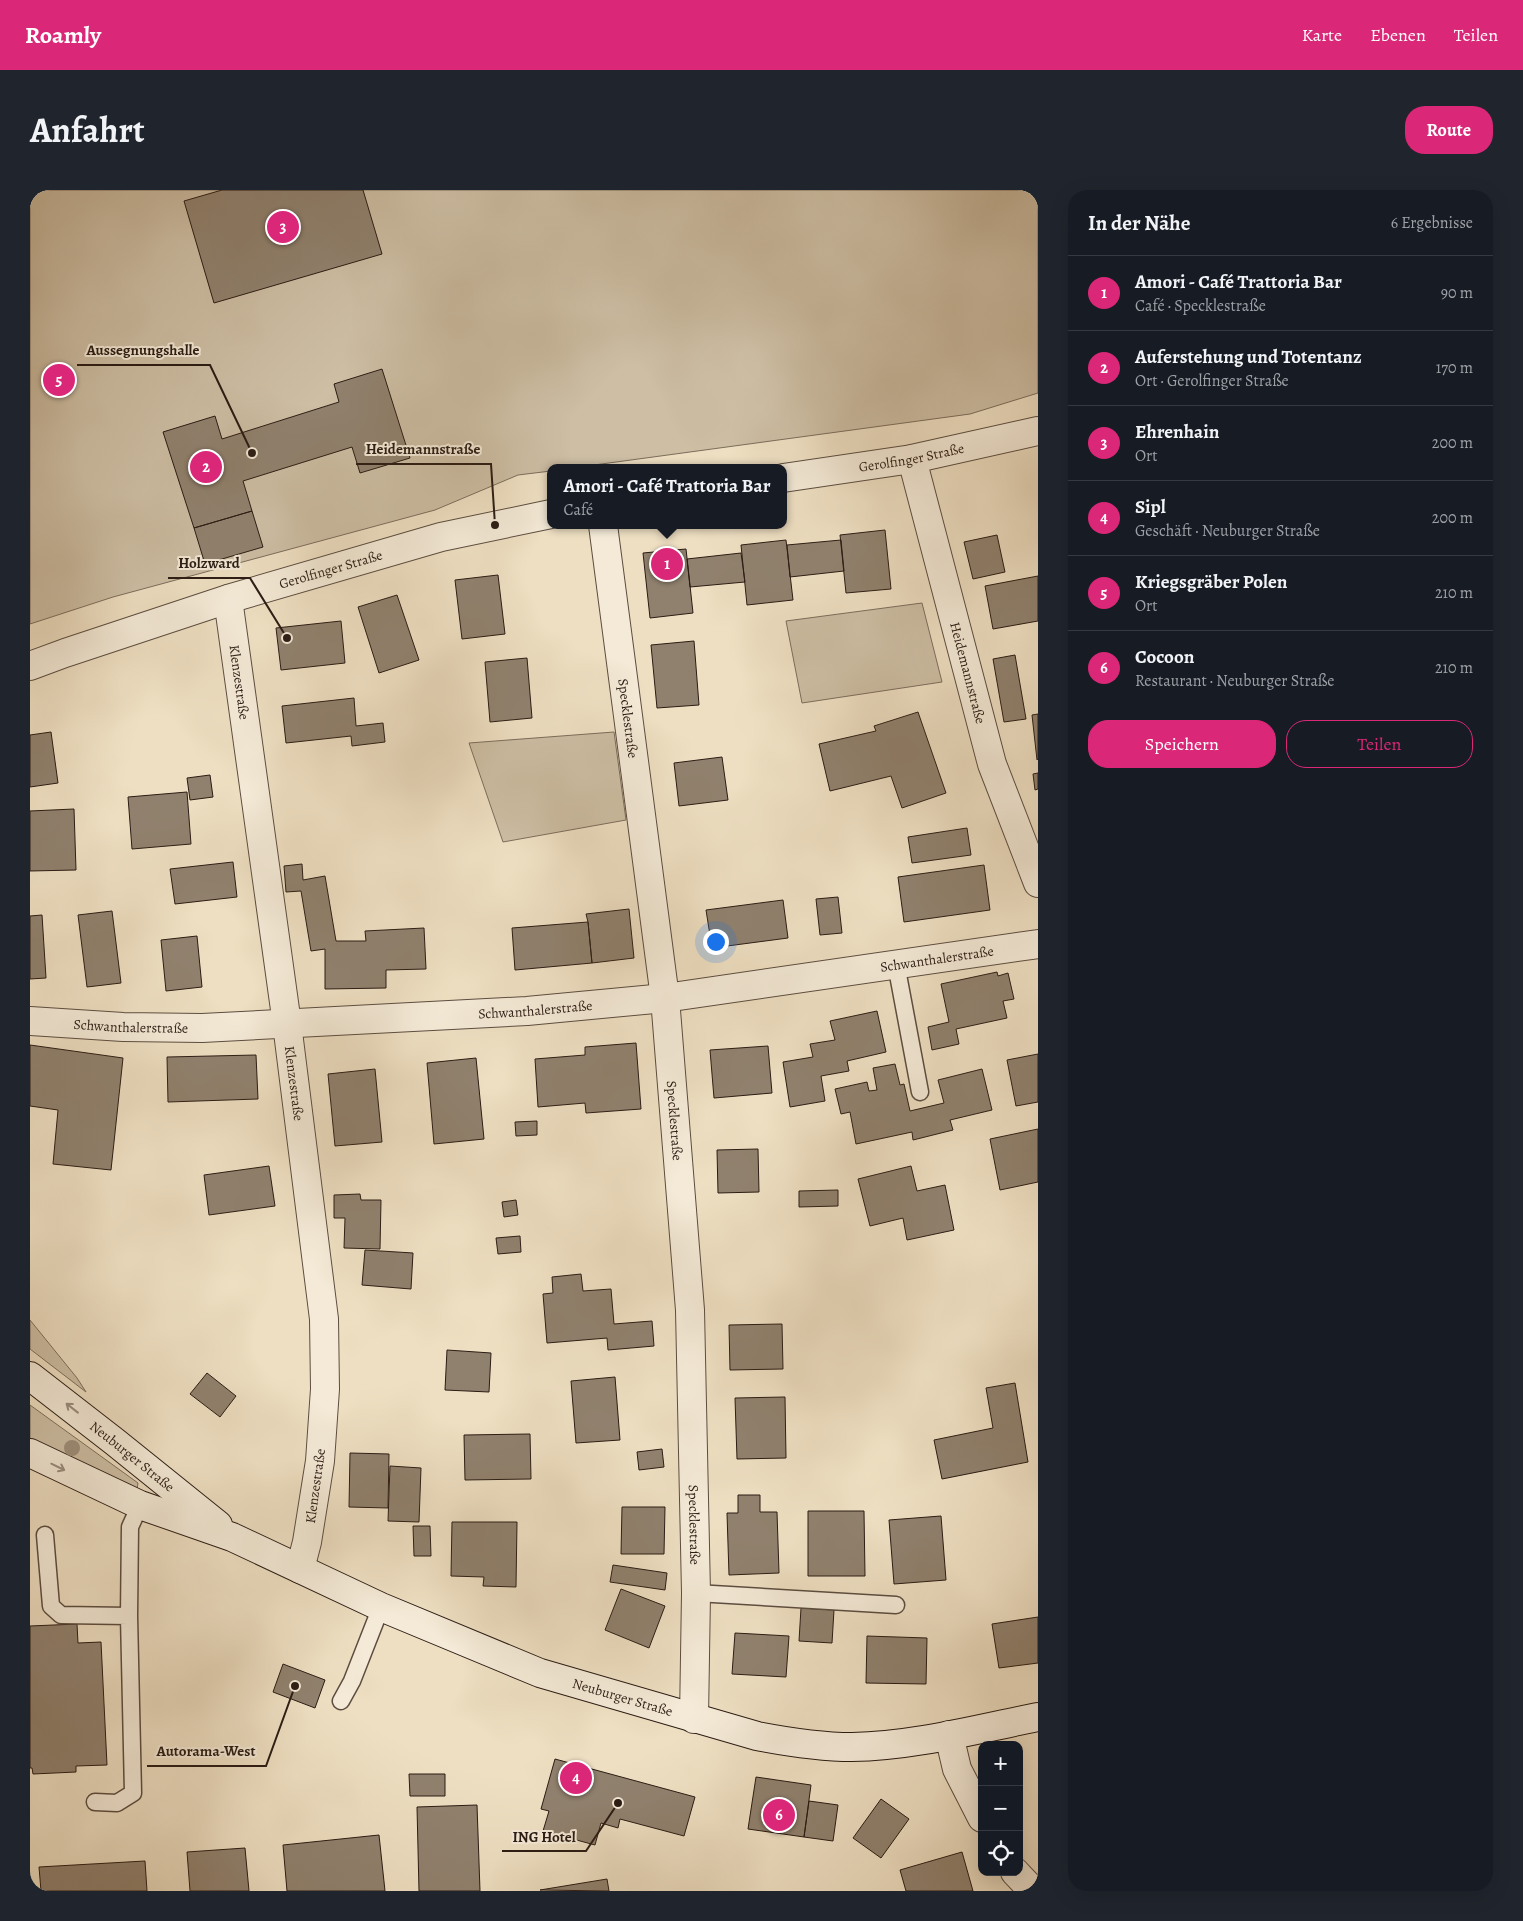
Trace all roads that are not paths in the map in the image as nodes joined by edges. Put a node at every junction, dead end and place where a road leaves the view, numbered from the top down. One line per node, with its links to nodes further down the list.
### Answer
1 (1038, 430): 2 (street, Gerolfinger Straße)
2 (912, 459): 3 (street, Gerolfinger Straße); 8 (street, Heidemannstraße)
3 (787, 477)
4 (547, 515): 6 (street, Gerolfinger Straße)
5 (603, 529): 11 (street, Specklestraße)
6 (228, 599): 7 (street, Gerolfinger Straße); 13 (street, Klenzestraße)
7 (30, 666)
8 (1038, 883)
9 (1038, 944): 10 (street, Schwanthalerstraße)
10 (896, 964): 11 (street, Schwanthalerstraße); 14 (lane)
11 (665, 998): 13 (street, Schwanthalerstraße); 21 (street, Specklestraße)
12 (30, 1021): 13 (street, Schwanthalerstraße)
13 (287, 1024): 20 (street, Klenzestraße)
14 (920, 1092)
15 (30, 1376): 19 (street, Neuburger Straße, one-way to 15)
16 (30, 1453): 17 (street, Neuburger Straße, one-way to 17)
17 (140, 1505): 19 (street, Neuburger Straße); 24 (lane)
18 (45, 1535): 24 (lane)
19 (232, 1537): 20 (street, Neuburger Straße)
20 (300, 1569): 23 (street, Neuburger Straße)
21 (696, 1593): 22 (lane); 27 (street, Specklestraße)
22 (896, 1605)
23 (381, 1607): 25 (lane); 27 (street, Neuburger Straße)
24 (129, 1616): 29 (lane)
25 (341, 1701)
26 (1038, 1717): 28 (street, Neuburger Straße)
27 (694, 1719): 28 (street, Neuburger Straße)
28 (949, 1735): 30 (street)
29 (95, 1802)
30 (978, 1810)
31 (1019, 1876): 32 (street)
32 (1033, 1891)

